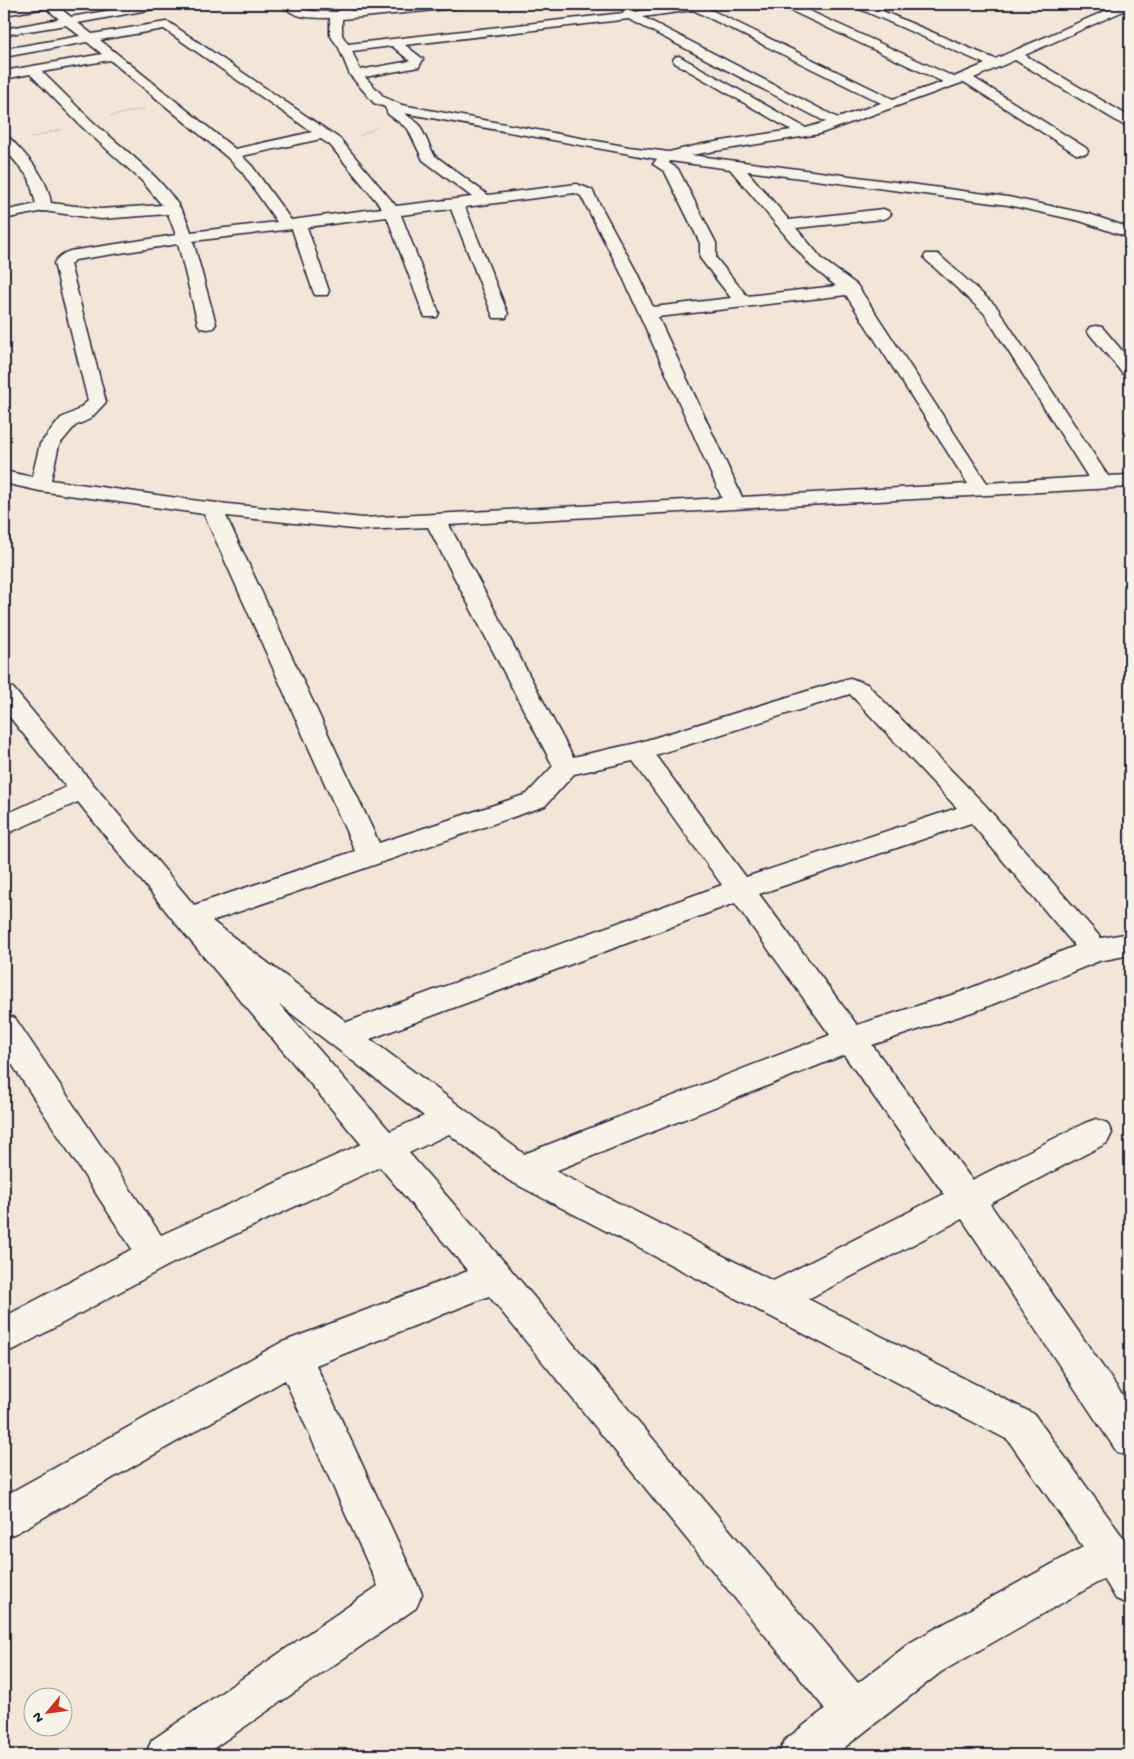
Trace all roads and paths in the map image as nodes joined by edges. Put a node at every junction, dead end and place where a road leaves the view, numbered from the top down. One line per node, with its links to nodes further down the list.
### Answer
1 (49, 4): 13 (street); 15 (street)
2 (164, 4): 15 (street)
3 (287, 4): 14 (street)
4 (352, 4): 14 (street)
5 (466, 4): 11 (street)
6 (711, 4): 10 (street)
7 (785, 4): 32 (street)
8 (857, 4): 28 (street)
9 (1130, 4): 26 (street)
10 (694, 6): 12 (street); 34 (street)
11 (418, 8): 14 (street); 17 (street)
12 (628, 10): 17 (street); 36 (street)
13 (4, 12)
14 (338, 15): 23 (street)
15 (70, 21): 16 (street); 18 (street)
16 (4, 32)
17 (461, 35): 21 (street)
18 (92, 38): 19 (street); 24 (street); 25 (street)
19 (187, 39): 20 (street); 39 (street)
20 (167, 42)
21 (394, 42): 23 (street); 31 (street)
22 (128, 48): 25 (street)
23 (345, 48): 31 (street)
24 (4, 53)
25 (111, 54): 29 (street); 43 (street)
26 (1016, 55): 28 (street); 37 (street)
27 (679, 60): 38 (street)
28 (996, 64): 32 (street)
29 (33, 70): 30 (street); 49 (street)
30 (4, 75)
31 (356, 75): 33 (street)
32 (960, 80): 34 (street); 42 (street)
33 (390, 104): 35 (street); 44 (street)
34 (893, 104): 36 (street)
35 (400, 117): 41 (path); 46 (street)
36 (838, 123): 38 (street)
37 (1130, 123)
38 (805, 132): 44 (street)
39 (324, 134): 41 (street); 43 (street)
40 (4, 140): 48 (street)
41 (338, 145): 50 (street)
42 (1081, 151)
43 (232, 154): 53 (street)
44 (663, 160): 45 (street); 60 (street)
45 (735, 166): 54 (street); 55 (street)
46 (486, 200): 47 (street); 62 (street)
47 (456, 203): 50 (street); 63 (street)
48 (44, 207): 49 (street); 52 (street)
49 (173, 209): 56 (street)
50 (392, 211): 53 (street); 61 (street)
51 (883, 214): 54 (street)
52 (4, 215)
53 (292, 224): 56 (street); 59 (street)
54 (784, 225): 58 (street)
55 (1130, 234)
56 (184, 238): 64 (street); 70 (street)
57 (932, 257): 69 (street)
58 (851, 289): 60 (street); 71 (street)
59 (321, 291)
60 (743, 302): 62 (street)
61 (431, 313)
62 (647, 313): 72 (street)
63 (500, 314)
64 (207, 324)
65 (1096, 331): 66 (street)
66 (1130, 371)
67 (4, 478): 70 (street)
68 (1130, 482): 69 (street)
69 (1102, 483): 71 (street)
70 (40, 485): 73 (street)
71 (982, 490): 72 (street)
72 (735, 503): 74 (street)
73 (212, 508): 74 (street); 81 (street)
74 (436, 521): 77 (street)
75 (4, 694): 78 (street)
76 (639, 751): 77 (street); 79 (street); 82 (street)
77 (566, 767): 81 (street)
78 (82, 790): 80 (street); 83 (street)
79 (976, 812): 82 (street); 85 (street)
80 (4, 826)
81 (371, 856): 83 (street)
82 (739, 890): 87 (street); 88 (street)
83 (188, 918): 87 (street); 91 (street)
84 (1130, 944): 85 (street)
85 (1095, 950): 88 (street)
86 (4, 1027): 94 (street)
87 (344, 1036): 89 (street)
88 (850, 1040): 92 (street); 93 (street)
89 (452, 1118): 91 (street); 92 (street)
90 (1096, 1132): 93 (street)
91 (387, 1149): 94 (street); 95 (street)
92 (520, 1170): 96 (street)
93 (966, 1199): 96 (street); 99 (street)
94 (155, 1255): 97 (street)
95 (495, 1277): 98 (street); 102 (street)
96 (772, 1300): 101 (street)
97 (4, 1336)
98 (293, 1356): 100 (street); 103 (street)
99 (1130, 1439)
100 (4, 1518)
101 (1121, 1569): 102 (street)
102 (855, 1712): 104 (street)
103 (167, 1755)
104 (800, 1755)

